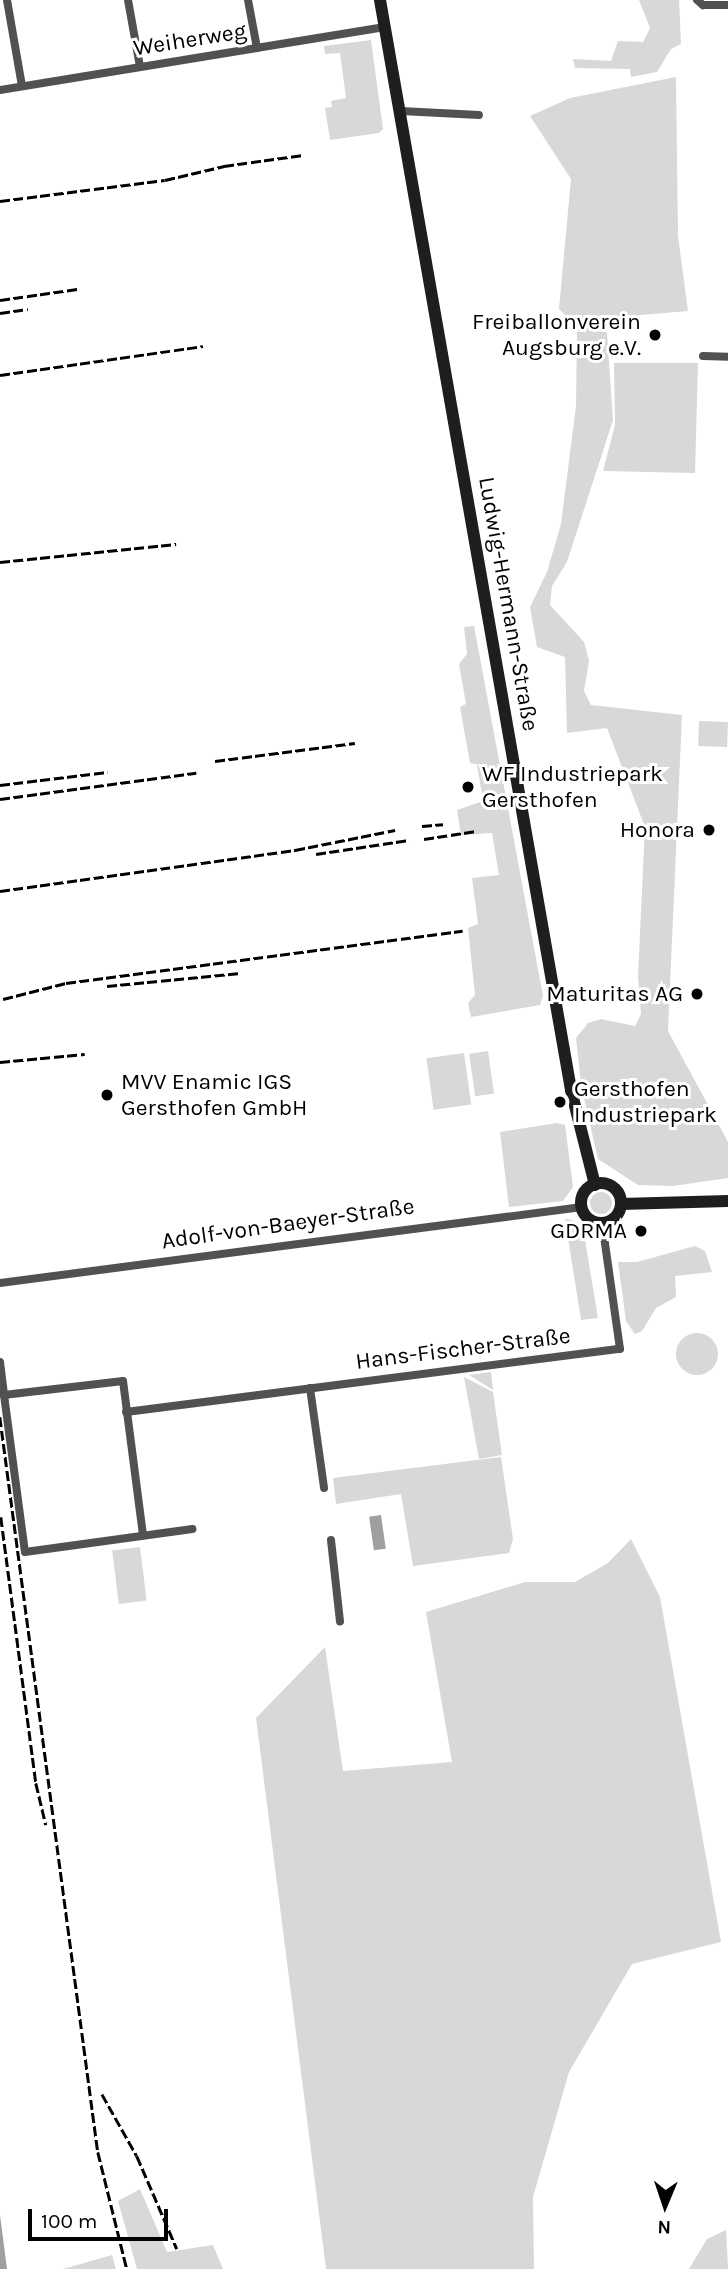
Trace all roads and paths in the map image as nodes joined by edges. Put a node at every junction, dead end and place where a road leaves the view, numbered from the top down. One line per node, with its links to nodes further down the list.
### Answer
1 (7, 0): 10 (street)
2 (128, 0): 9 (street)
3 (248, 0): 8 (street)
4 (380, 0): 7 (street, Ludwig-Hermann-Straße)
5 (697, 0): 6 (street)
6 (728, 5)
7 (385, 27): 8 (street, Weiherweg); 12 (street, Ludwig-Hermann-Straße)
8 (257, 48): 9 (street, Weiherweg)
9 (140, 67): 10 (street, Weiherweg)
10 (22, 86): 11 (street, Weiherweg)
11 (0, 90)
12 (401, 111): 13 (street); 16 (street, Ludwig-Hermann-Straße)
13 (479, 115)
14 (703, 356): 15 (street)
15 (728, 357)
16 (595, 1185): 18 (street); 19 (street)
17 (728, 1201): 18 (street)
18 (621, 1204): 20 (street)
19 (582, 1207): 20 (street); 21 (street, Adolf-von-Baeyer-Straße)
20 (602, 1223): 23 (street, Hans-Fischer-Straße)
21 (0, 1283)
22 (0, 1362): 24 (street)
23 (310, 1388): 25 (street, Hans-Fischer-Straße); 26 (street)
24 (4, 1395): 25 (street); 28 (street)
25 (126, 1412): 28 (street)
26 (324, 1488)
27 (192, 1529): 28 (street)
28 (143, 1535)
29 (331, 1540): 30 (street)
30 (340, 1622)

